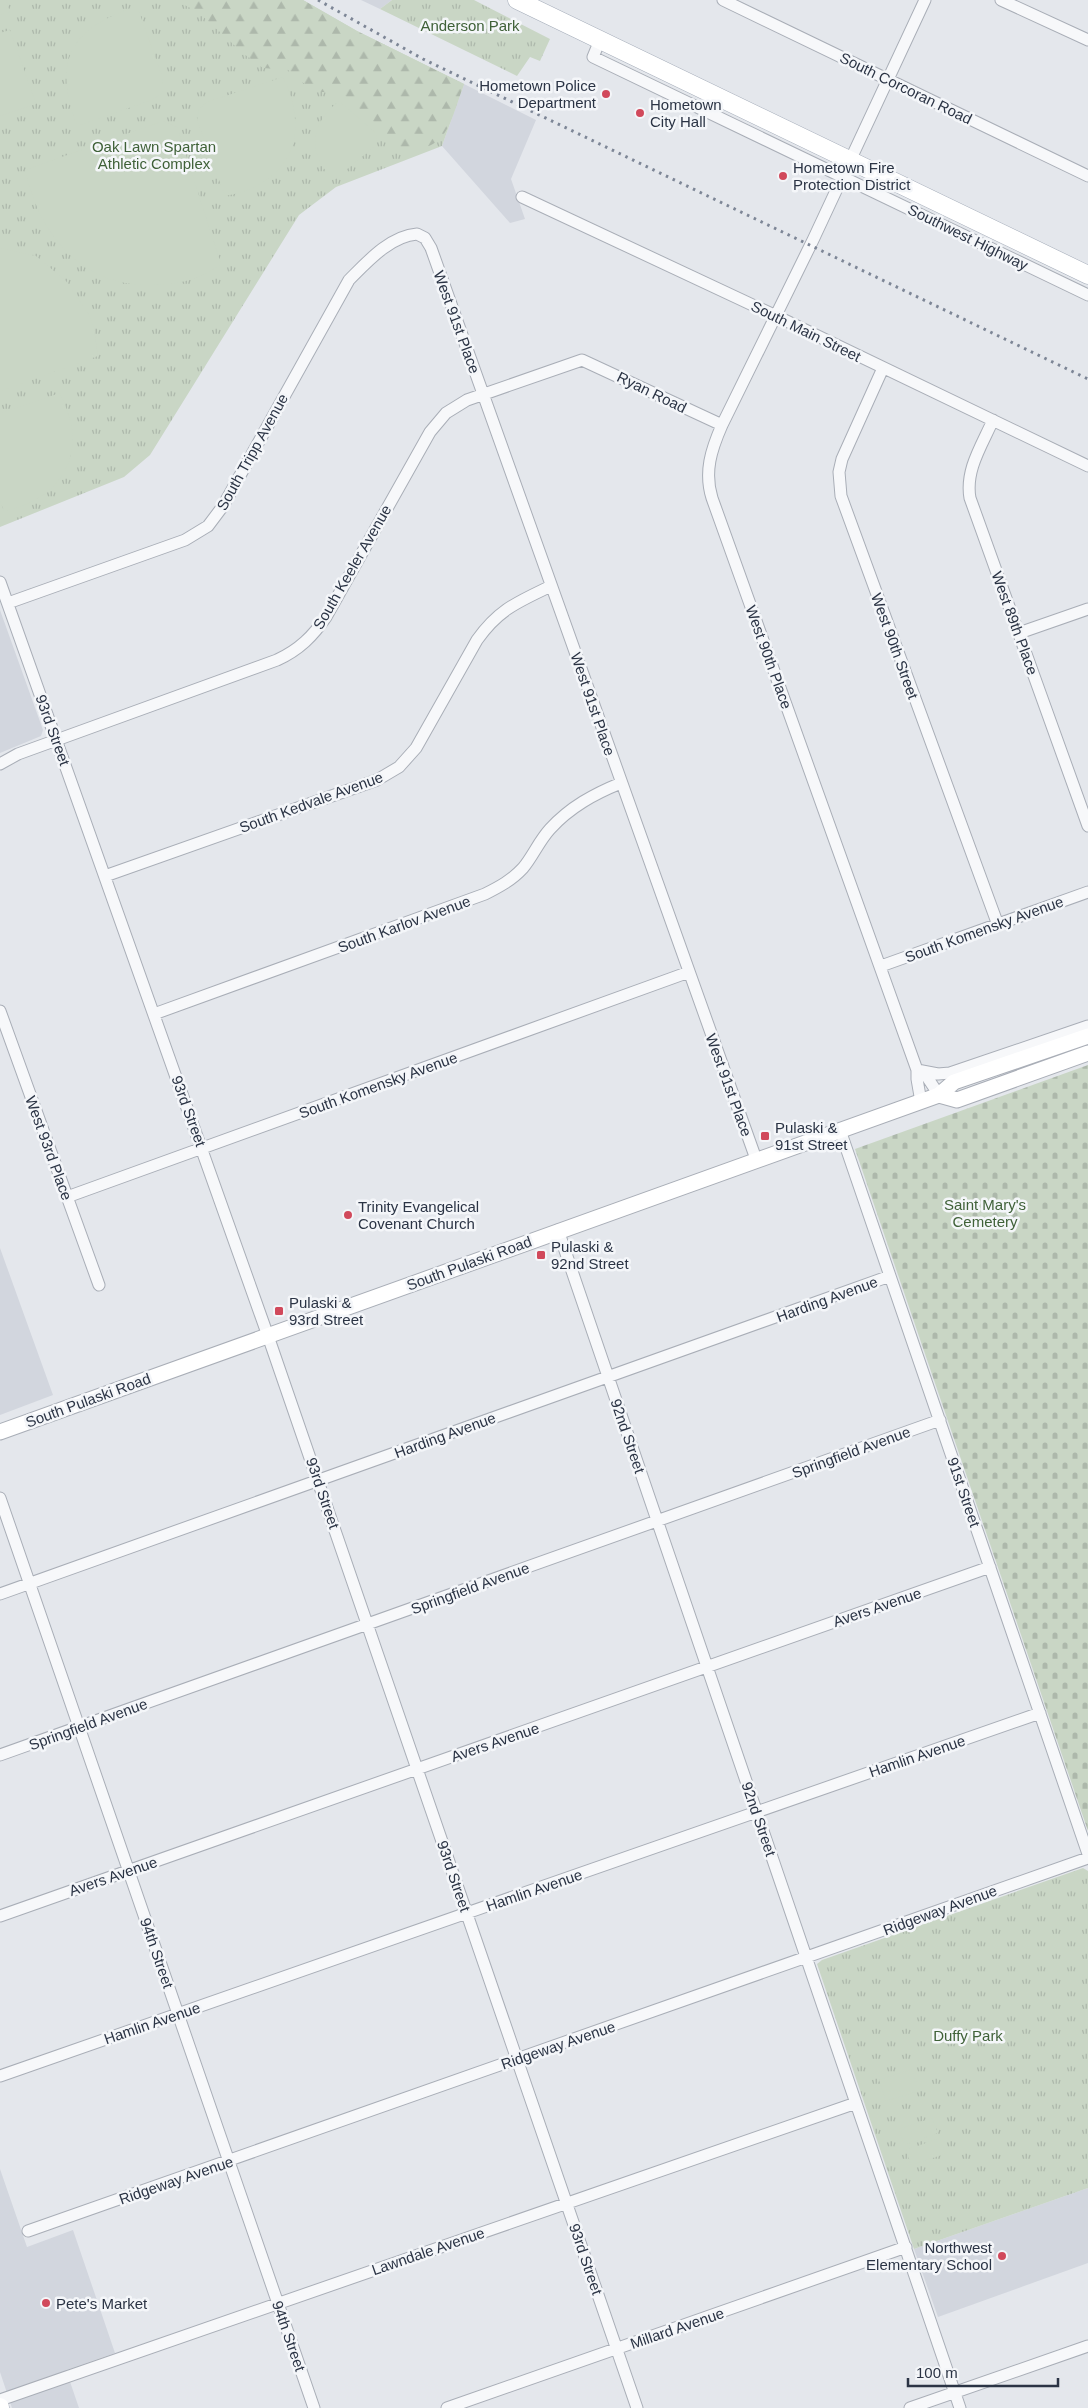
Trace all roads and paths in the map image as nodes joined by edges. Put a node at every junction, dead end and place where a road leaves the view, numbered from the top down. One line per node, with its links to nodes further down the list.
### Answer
1 (517, 0): 5 (main road, Southwest Highway)
2 (723, 0): 7 (street, South Corcoran Road)
3 (925, 0): 7 (street, West 90th Place)
4 (1001, 0): 6 (street)
5 (600, 40): 8 (main road, Southwest Highway); 10 (street, Southwest Highway)
6 (1088, 40)
7 (888, 79): 8 (street, West 90th Place); 9 (street, South Corcoran Road)
8 (850, 160): 10 (street, West 90th Place); 13 (main road, Southwest Highway)
9 (1088, 176)
10 (842, 177): 14 (street, Southwest Highway); 15 (street, West 90th Place)
11 (522, 197): 15 (street, South Main Street)
12 (431, 248): 18 (street, West 91st Place); 24 (street, South Tripp Avenue)
13 (1088, 275)
14 (1088, 295)
15 (774, 315): 17 (street, South Main Street); 20 (street, West 90th Place)
16 (582, 360): 18 (street, South Keeler Avenue); 20 (street, Ryan Road)
17 (883, 368): 19 (street, South Main Street); 33 (street, West 90th Street)
18 (483, 394): 23 (street, West 91st Place); 27 (street, South Keeler Avenue)
19 (993, 420): 21 (street, South Main Street); 26 (street, West 89th Place)
20 (722, 425): 34 (street, West 90th Place)
21 (1088, 466)
22 (0, 582): 24 (street, 93rd Street)
23 (551, 586): 29 (street, West 91st Place); 31 (street, South Kedvale Avenue)
24 (8, 603): 27 (street, 93rd Street)
25 (1088, 609): 26 (street)
26 (1019, 633): 30 (street, West 89th Place)
27 (56, 740): 28 (street, South Keeler Avenue); 31 (street, 93rd Street)
28 (0, 764)
29 (621, 782): 35 (street, West 91st Place); 37 (street, South Karlov Avenue)
30 (1088, 826)
31 (105, 876): 37 (street, 93rd Street)
32 (1088, 892): 33 (street, South Komensky Avenue)
33 (998, 925): 34 (street, South Komensky Avenue)
34 (881, 966): 41 (street, West 90th Place)
35 (689, 972): 45 (street, South Komensky Avenue); 46 (street, West 91st Place)
36 (0, 1011): 47 (street, West 93rd Place)
37 (154, 1014): 45 (street, 93rd Street)
38 (1088, 1026): 41 (street)
39 (1088, 1036): 42 (main road, South Pulaski Road)
40 (1088, 1053): 42 (main road, South Pulaski Road)
41 (917, 1070): 42 (street, West 90th Place); 43 (street, West 90th Place)
42 (939, 1095): 43 (main road, South Pulaski Road)
43 (921, 1102): 44 (main road, South Pulaski Road)
44 (840, 1130): 46 (main road, South Pulaski Road); 49 (street, 91st Street)
45 (202, 1148): 47 (street, South Komensky Avenue); 51 (street, 93rd Street)
46 (756, 1159): 48 (main road, South Pulaski Road)
47 (67, 1197): 50 (street, West 93rd Place)
48 (558, 1230): 51 (main road, South Pulaski Road); 52 (street, 92nd Street)
49 (890, 1276): 52 (street, Harding Avenue); 53 (street, 91st Street)
50 (99, 1285)
51 (268, 1336): 54 (main road, South Pulaski Road); 55 (street, 93rd Street)
52 (608, 1377): 55 (street, Harding Avenue); 57 (street, 92nd Street)
53 (940, 1420): 57 (street, Springfield Avenue); 58 (street, 91st Street)
54 (0, 1432)
55 (318, 1480): 59 (street, Harding Avenue); 61 (street, 93rd Street)
56 (0, 1498): 59 (street, 94th Street)
57 (657, 1521): 61 (street, Springfield Avenue); 62 (street, 92nd Street)
58 (990, 1567): 62 (street, Avers Avenue); 63 (street, 91st Street)
59 (29, 1583): 60 (street, Harding Avenue); 64 (street, 94th Street)
60 (0, 1594)
61 (368, 1624): 64 (street, Springfield Avenue); 66 (street, 93rd Street)
62 (707, 1667): 66 (street, Avers Avenue); 67 (street, 92nd Street)
63 (1040, 1713): 67 (street, Hamlin Avenue); 68 (street, 91st Street)
64 (79, 1727): 65 (street, Springfield Avenue); 69 (street, 94th Street)
65 (0, 1755)
66 (418, 1770): 69 (street, Avers Avenue); 70 (street, 93rd Street)
67 (757, 1812): 70 (street, Hamlin Avenue); 72 (street, 92nd Street)
68 (1088, 1856): 72 (street, Ridgeway Avenue)
69 (129, 1871): 71 (street, Avers Avenue); 73 (street, 94th Street)
70 (467, 1913): 73 (street, Hamlin Avenue); 74 (street, 93rd Street)
71 (0, 1916)
72 (806, 1957): 74 (street, Ridgeway Avenue); 76 (street, 92nd Street)
73 (178, 2014): 75 (street, Hamlin Avenue); 77 (street, 94th Street)
74 (517, 2060): 77 (street, Ridgeway Avenue); 78 (street, 93rd Street)
75 (0, 2076)
76 (856, 2103): 78 (street, Lawndale Avenue); 80 (street, 92nd Street)
77 (229, 2161): 79 (street, Ridgeway Avenue); 81 (street, 94th Street)
78 (566, 2203): 81 (street, Lawndale Avenue); 83 (street, 93rd Street)
79 (28, 2231)
80 (906, 2247): 83 (street, Millard Avenue); 84 (street, 92nd Street)
81 (278, 2303): 85 (street, Lawndale Avenue); 86 (street, 94th Street)
82 (1088, 2346): 84 (street)
83 (617, 2349): 87 (street, Millard Avenue); 88 (street, 93rd Street)
84 (955, 2392): 89 (street); 90 (street, 92nd Street)
85 (0, 2400)
86 (314, 2408)
87 (447, 2408)
88 (637, 2408)
89 (910, 2408)
90 (960, 2408)

